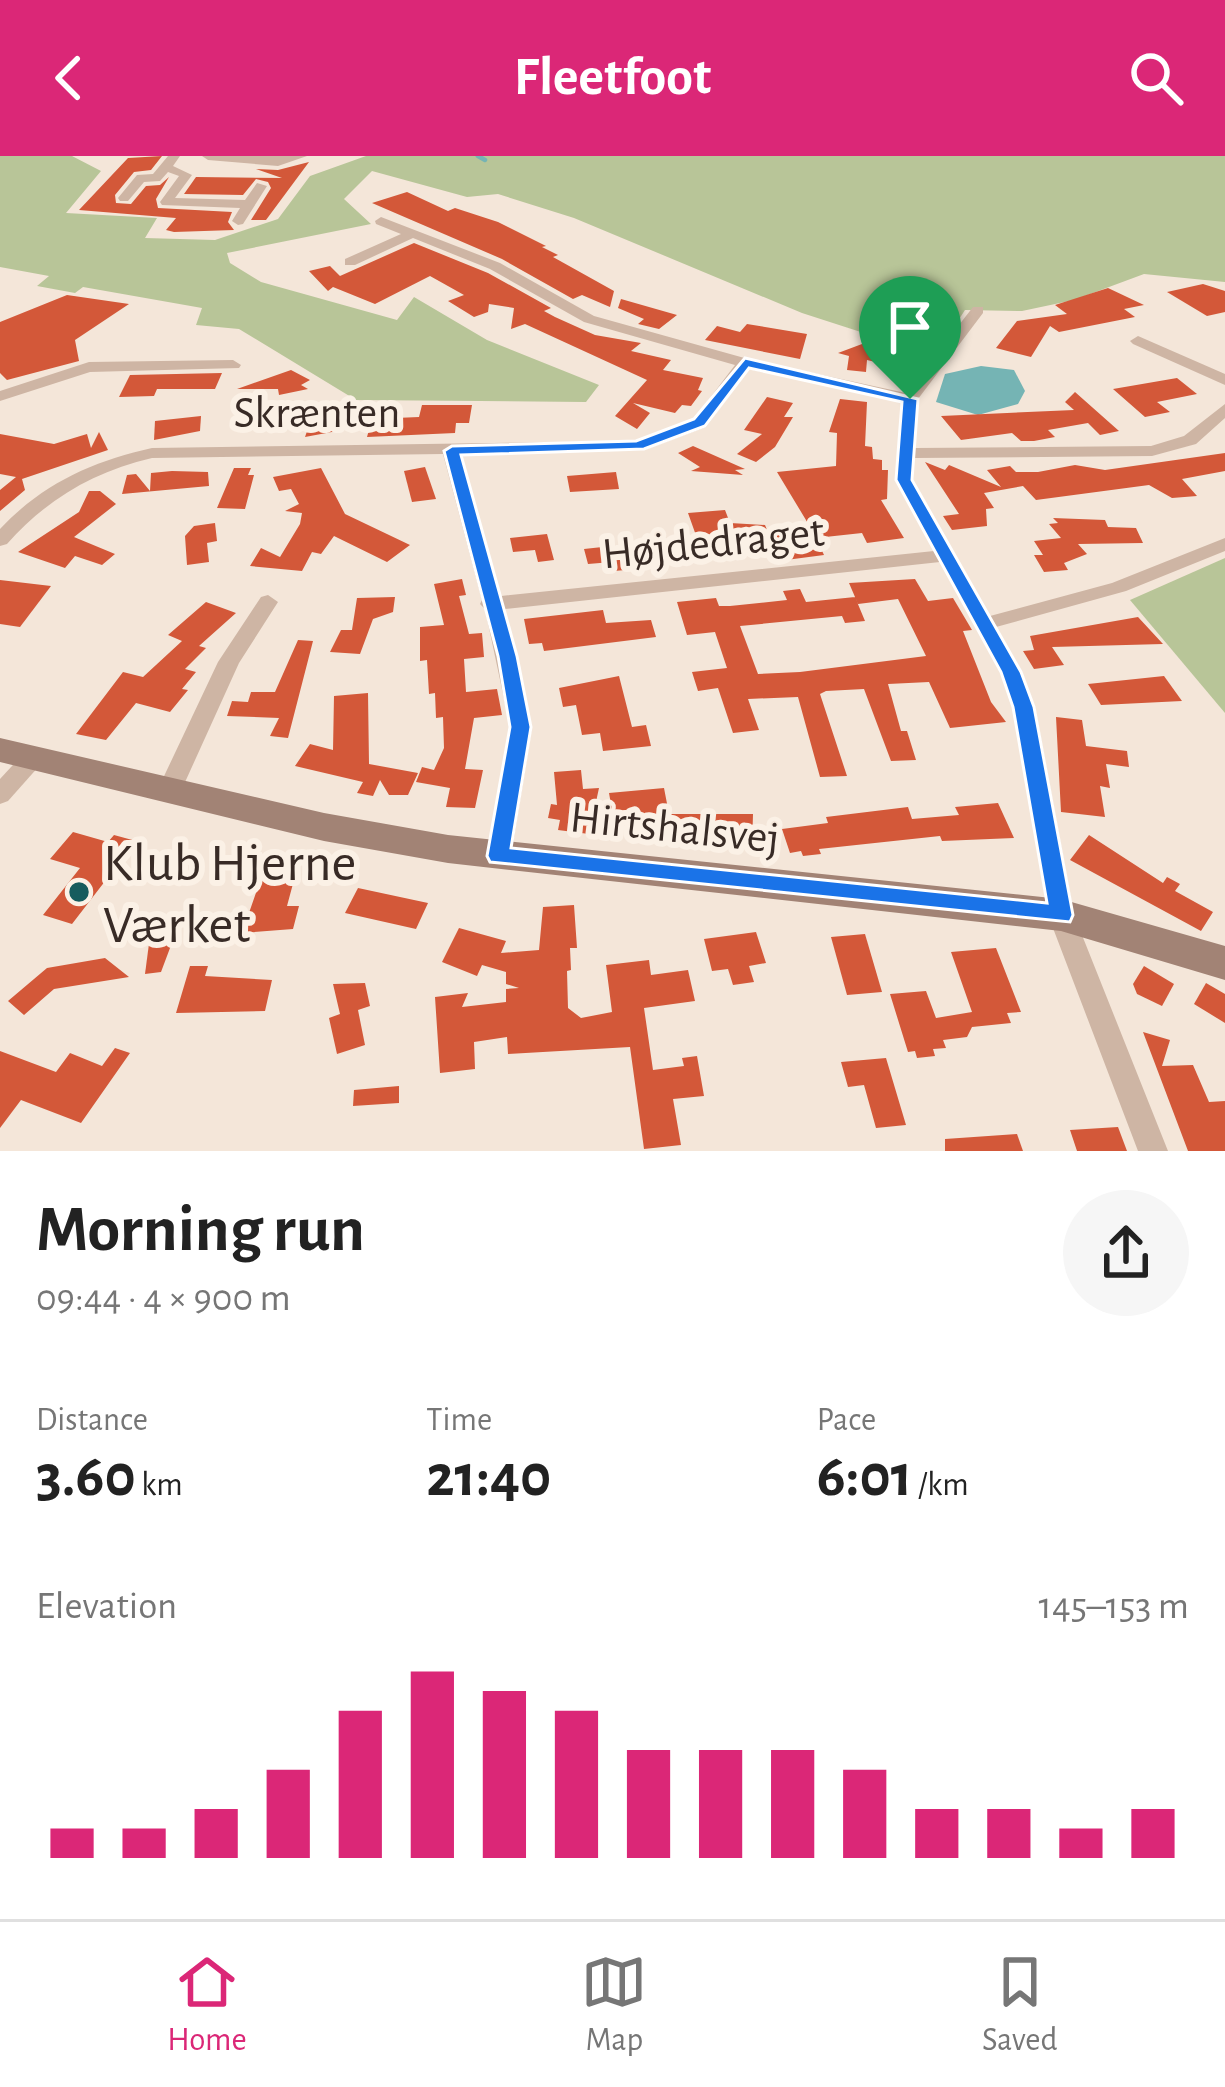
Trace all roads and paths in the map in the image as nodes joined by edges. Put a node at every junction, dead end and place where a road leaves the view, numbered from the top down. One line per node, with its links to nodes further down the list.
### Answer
1 (208, 156): 5 (street)
2 (250, 156): 5 (street)
3 (301, 156): 5 (street)
4 (170, 161): 7 (street); 8 (street)
5 (229, 161)
6 (261, 186): 8 (street)
7 (124, 198)
8 (249, 204): 9 (street)
9 (238, 221)
10 (381, 221): 11 (street)
11 (412, 233): 12 (street); 15 (street)
12 (350, 262)
13 (978, 310): 19 (street)
14 (1138, 341): 17 (street)
15 (745, 363): 19 (street); 21 (street, Skrænten)
16 (232, 365): 18 (street)
17 (1225, 380)
18 (0, 396)
19 (910, 399): 22 (street)
20 (1225, 409): 22 (street)
21 (452, 451): 23 (street, Skrænten); 27 (street)
22 (906, 453): 25 (street)
23 (0, 540)
24 (1225, 544): 28 (street)
25 (943, 556): 27 (street, Højdedraget); 28 (street)
26 (268, 602): 30 (street)
27 (490, 604): 32 (street)
28 (987, 623): 33 (street)
29 (16, 754): 30 (street, Hirtshalsvej); 31 (street)
30 (169, 791): 32 (street, Hirtshalsvej)
31 (0, 795)
32 (499, 856): 33 (street, Hirtshalsvej)
33 (1061, 915): 34 (street, Hirtshalsvej); 35 (street)
34 (1225, 963)
35 (1153, 1151)

